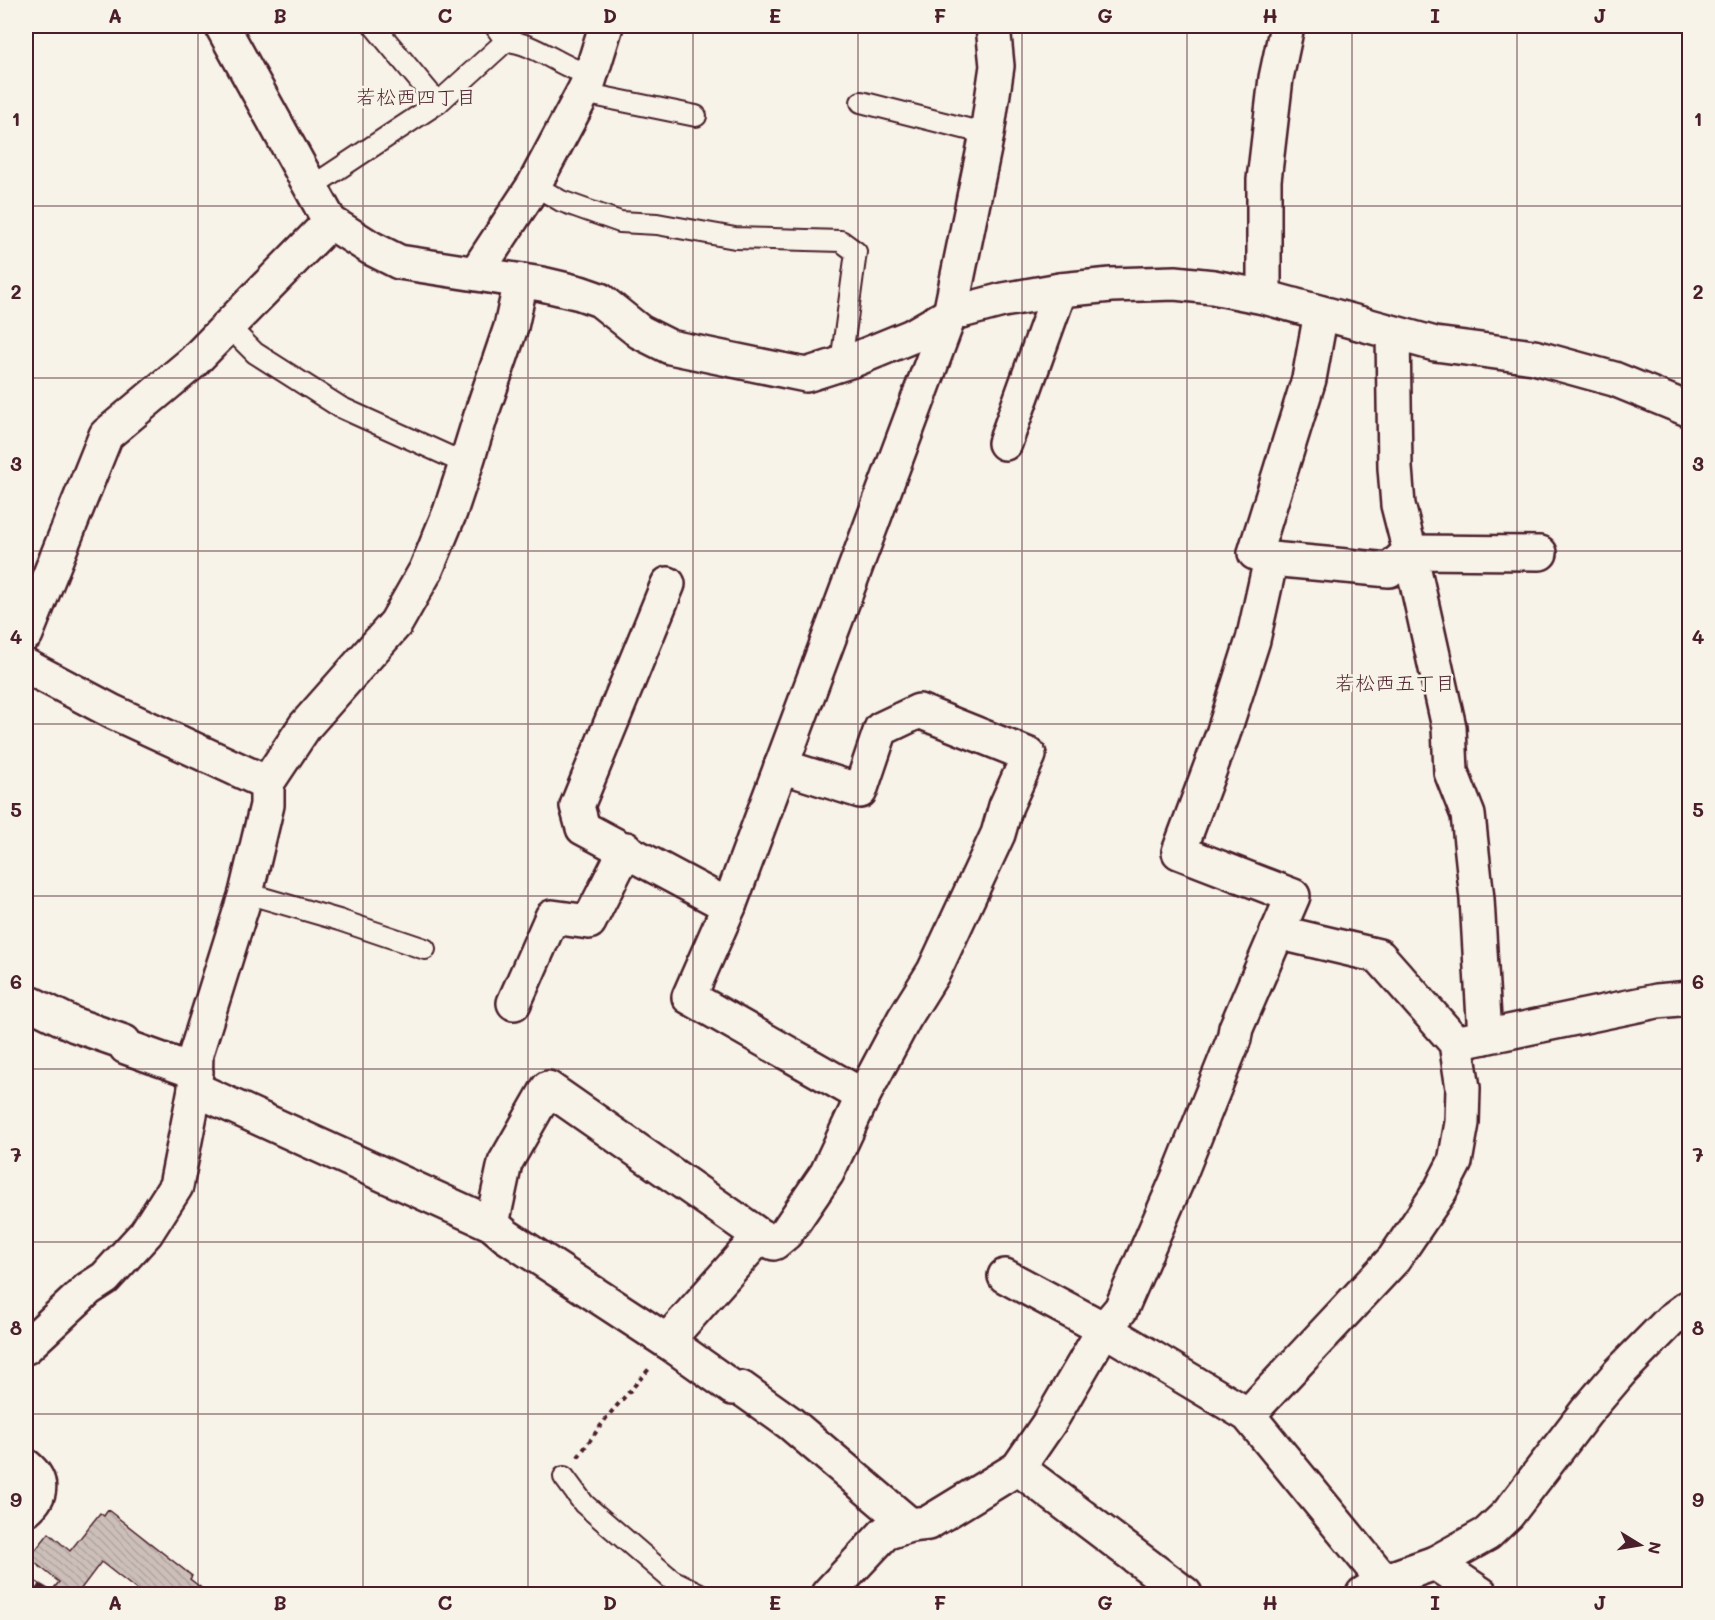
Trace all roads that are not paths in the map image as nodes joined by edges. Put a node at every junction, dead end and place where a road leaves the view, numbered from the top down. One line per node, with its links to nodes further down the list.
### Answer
1 (222, 26): 13 (street)
2 (374, 26): 9 (lane)
3 (606, 26): 7 (street)
4 (993, 26): 11 (street)
5 (1287, 26): 18 (street)
6 (501, 33): 7 (lane); 9 (lane)
7 (587, 84): 10 (lane); 12 (street)
8 (861, 102): 11 (lane)
9 (438, 103): 13 (lane)
10 (696, 116)
11 (987, 134): 20 (street)
12 (534, 185): 15 (street); 23 (lane)
13 (312, 187): 14 (street)
14 (330, 222): 15 (street); 21 (street)
15 (476, 273): 16 (street)
16 (521, 281): 23 (street); 26 (street)
17 (1060, 290): 18 (street); 20 (street); 25 (street)
18 (1264, 297): 19 (street)
19 (1321, 313): 22 (street); 29 (street)
20 (950, 314): 23 (street); 33 (street)
21 (228, 326): 26 (lane); 31 (street)
22 (1393, 333): 24 (street); 27 (street)
23 (841, 363)
24 (1689, 410)
25 (1005, 443)
26 (466, 464): 34 (street)
27 (1410, 552): 28 (street); 29 (street); 43 (street)
28 (1540, 553)
29 (1271, 559): 38 (street)
30 (668, 584): 35 (street)
31 (26, 634)
32 (26, 666): 34 (street)
33 (781, 766): 37 (street); 45 (street)
34 (267, 783): 36 (street)
35 (626, 849): 37 (street); 42 (street)
36 (246, 893): 39 (lane); 44 (street)
37 (729, 906): 45 (street)
38 (1277, 932): 43 (street); 50 (street)
39 (424, 949)
40 (1689, 998): 43 (street)
41 (26, 1001): 44 (street)
42 (514, 1003)
43 (1471, 1040): 53 (street)
44 (195, 1081): 46 (street); 52 (street)
45 (863, 1096): 47 (street)
46 (492, 1224): 47 (street); 51 (street)
47 (760, 1236): 51 (street)
48 (1005, 1276): 50 (street)
49 (1689, 1306): 59 (street)
50 (1104, 1329): 53 (street); 55 (street)
51 (669, 1343): 58 (street)
52 (26, 1347)
53 (1248, 1415): 60 (street)
54 (26, 1466): 57 (street)
55 (1018, 1468): 58 (street); 63 (street)
56 (564, 1477): 61 (lane)
57 (26, 1509)
58 (910, 1526): 62 (street)
59 (1436, 1563): 60 (street); 64 (street)
60 (1373, 1588)
61 (700, 1594)
62 (828, 1594)
63 (1185, 1594)
64 (1481, 1594)

